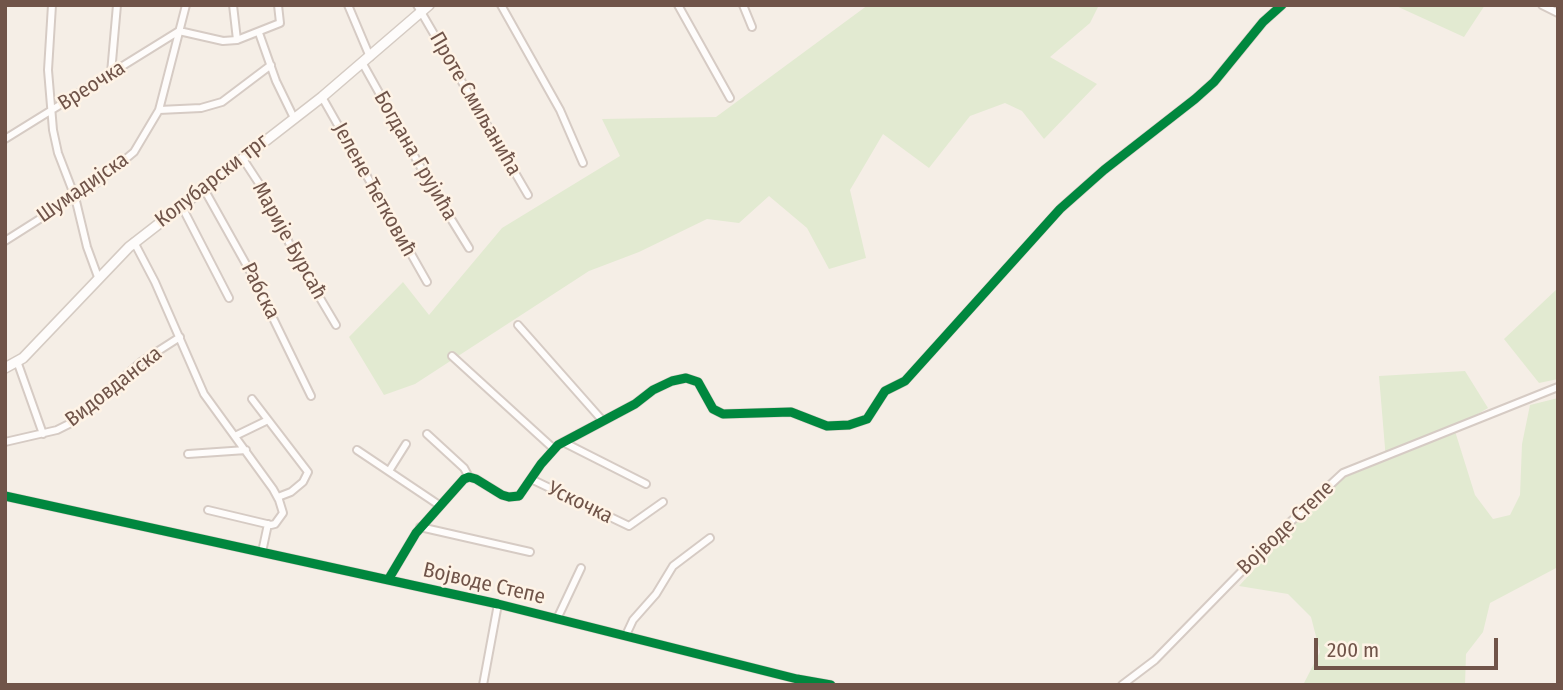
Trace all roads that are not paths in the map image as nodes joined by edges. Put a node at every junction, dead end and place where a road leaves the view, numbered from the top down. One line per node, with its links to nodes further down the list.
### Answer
1 (52, 5): 25 (street)
2 (117, 5): 21 (street)
3 (186, 5): 16 (street, Шумадијска)
4 (233, 5): 18 (street)
5 (278, 5): 17 (street)
6 (348, 5): 19 (street, Богдана Грујића)
7 (429, 5): 13 (street, Колубарски трг)
8 (501, 5): 29 (street)
9 (678, 5): 23 (street)
10 (743, 5): 15 (street)
11 (1282, 5): 50 (street)
12 (1542, 5): 14 (street)
13 (419, 9): 19 (street, Колубарски трг); 31 (street, Проте Смиљанића)
14 (1558, 13)
15 (752, 27)
16 (179, 32): 18 (street); 21 (street, Вреочка); 24 (street, Шумадијска)
17 (259, 33): 18 (street); 20 (street)
18 (237, 40)
19 (366, 61): 22 (street, Колубарски трг); 36 (street, Богдана Грујића)
20 (271, 65): 24 (street); 26 (street)
21 (111, 73): 25 (street, Вреочка)
22 (322, 97): 26 (street, Колубарски трг); 38 (street, Јелене Ћетковић)
23 (730, 98)
24 (159, 110): 32 (street, Шумадијска)
25 (50, 113): 27 (street, Вреочка); 32 (street)
26 (294, 118): 28 (street, Колубарски трг)
27 (5, 139)
28 (243, 159): 30 (street, Колубарски трг); 40 (street, Марије Бурсаћ)
29 (583, 163)
30 (204, 189): 33 (street, Колубарски трг); 47 (street, Рабска)
31 (528, 195)
32 (75, 197): 34 (street, Шумадијска); 37 (street)
33 (181, 205): 35 (street, Колубарски трг); 39 (street)
34 (5, 241)
35 (134, 242): 37 (street, Колубарски трг); 42 (street)
36 (469, 248)
37 (98, 277): 44 (street, Колубарски трг)
38 (427, 282)
39 (229, 298)
40 (336, 325)
41 (518, 325): 50 (street)
42 (180, 337): 52 (street, Видовданска); 53 (street)
43 (452, 356): 57 (street)
44 (18, 361): 45 (street, Колубарски трг); 52 (street)
45 (5, 368)
46 (1558, 387): 82 (street, Војводе Степе)
47 (311, 396)
48 (252, 399): 49 (street)
49 (268, 420): 53 (street); 66 (street)
50 (602, 420): 55 (street)
51 (427, 433): 62 (street)
52 (43, 434): 54 (street, Видовданска)
53 (235, 436): 58 (street)
54 (5, 442)
55 (563, 442): 57 (street); 64 (street)
56 (406, 444): 61 (street)
57 (554, 449): 63 (street)
58 (246, 450): 60 (street); 66 (street)
59 (357, 450): 61 (street)
60 (188, 454)
61 (389, 471): 68 (street)
62 (469, 477): 63 (street); 68 (street)
63 (531, 479): 67 (street, Ускочка)
64 (646, 484)
65 (5, 496): 73 (street, Војводе Степе)
66 (278, 498): 70 (street)
67 (663, 502)
68 (439, 505): 71 (street)
69 (208, 510): 70 (street)
70 (270, 524): 73 (street)
71 (420, 527): 74 (street); 76 (street)
72 (710, 538): 79 (street)
73 (262, 552): 76 (street, Војводе Степе)
74 (530, 552)
75 (581, 568): 78 (street)
76 (388, 580): 77 (street, Војводе Степе)
77 (498, 604): 78 (street, Војводе Степе); 80 (street)
78 (557, 620): 79 (street, Војводе Степе)
79 (626, 635): 81 (street, Војводе Степе)
80 (483, 685)
81 (831, 685)
82 (1122, 685)

